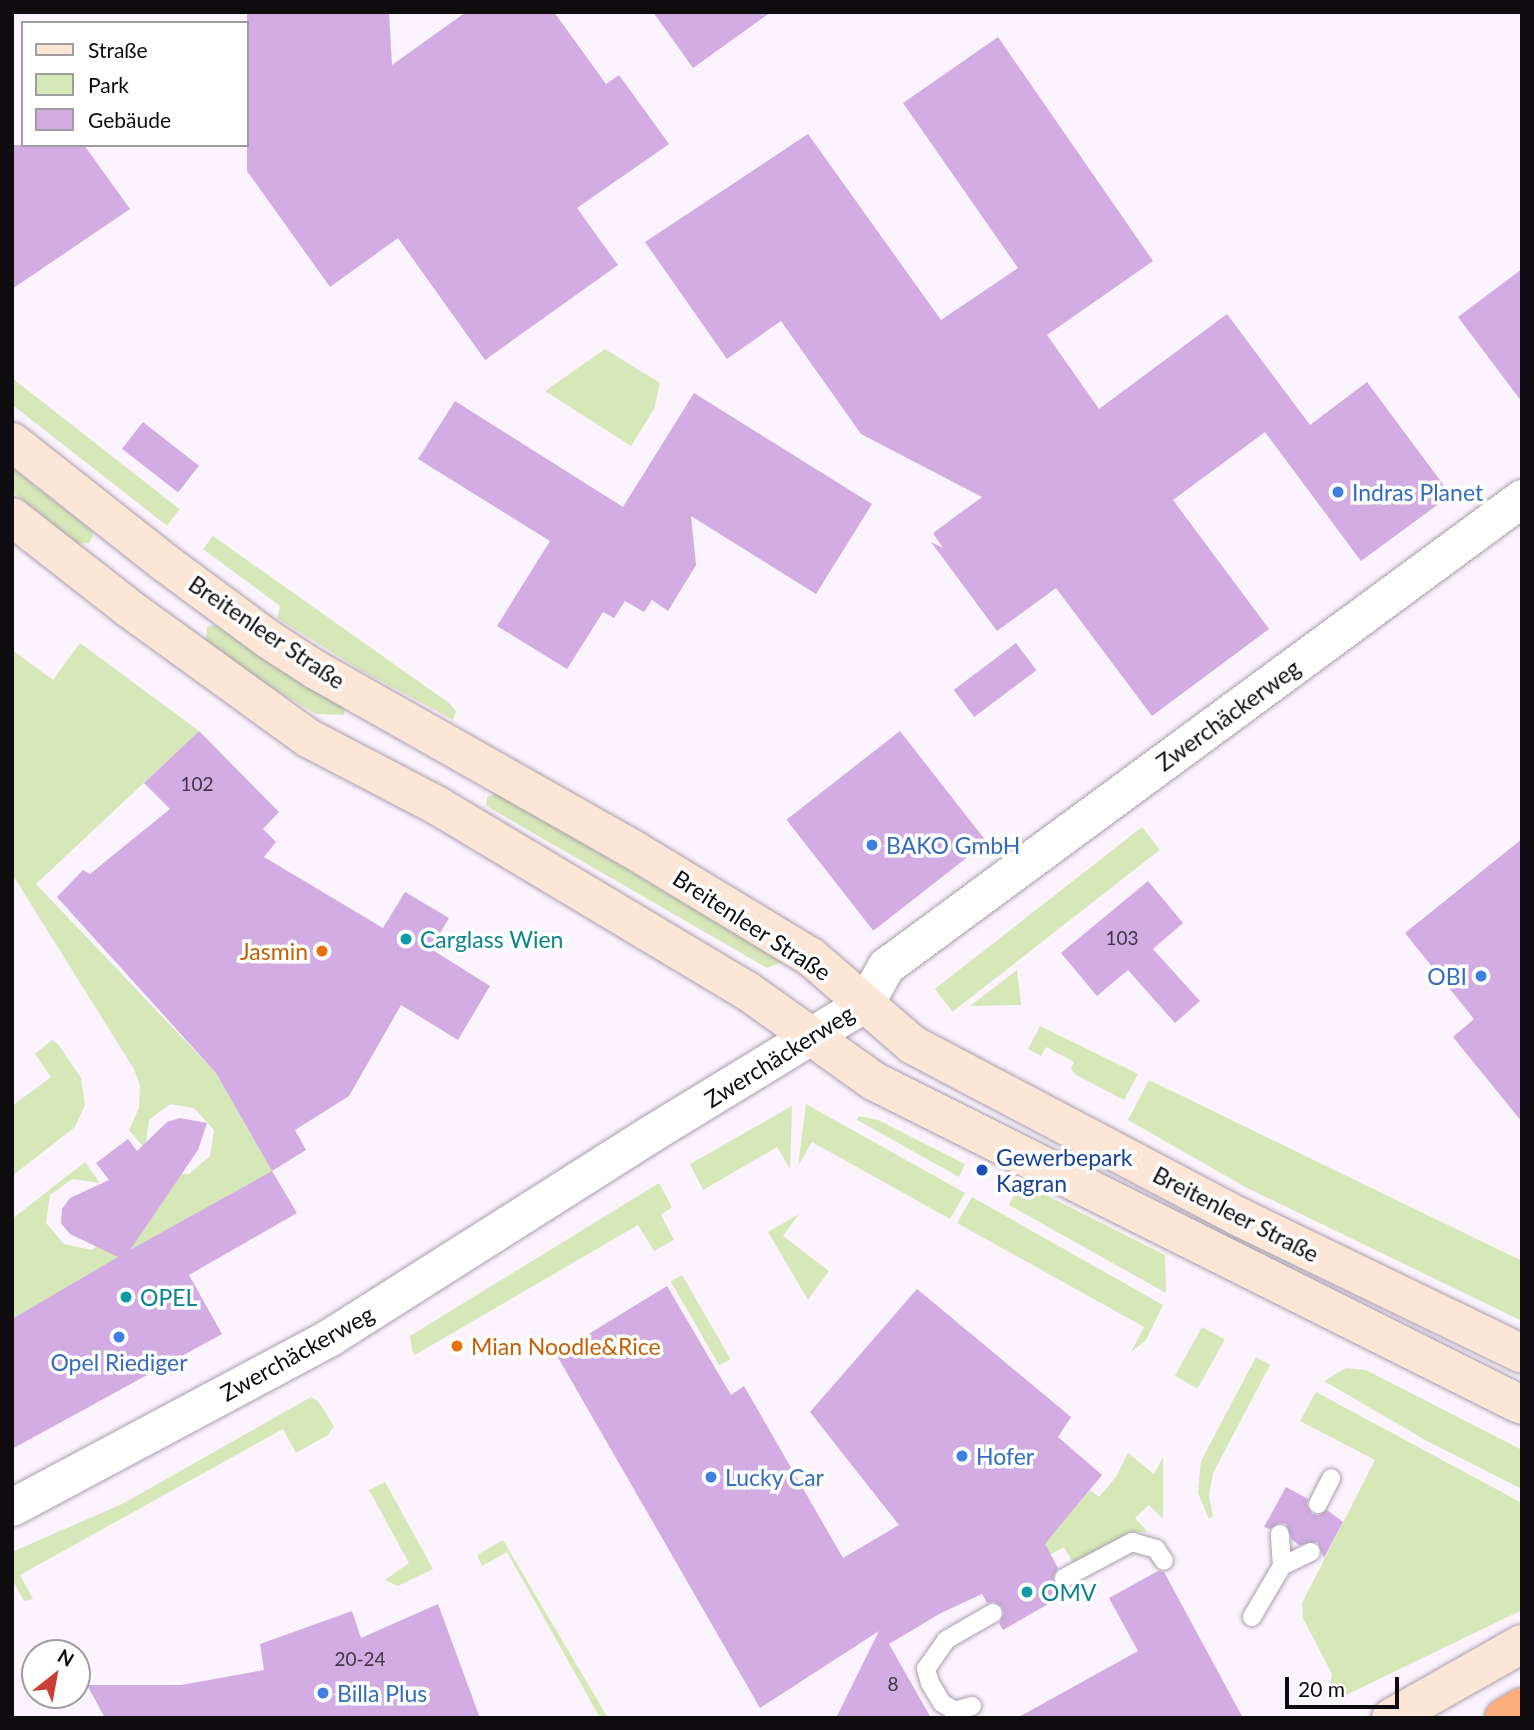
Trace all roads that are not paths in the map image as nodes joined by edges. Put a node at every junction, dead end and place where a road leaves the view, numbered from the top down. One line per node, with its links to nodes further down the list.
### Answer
1 (12, 442): 4 (main road, Breitenleer Straße)
2 (1522, 498): 4 (street, Zwerchäckerweg)
3 (12, 517): 5 (main road, Breitenleer Straße)
4 (865, 1003): 5 (street, Zwerchäckerweg); 6 (main road, Breitenleer Straße)
5 (811, 1037): 7 (main road, Breitenleer Straße); 10 (street, Zwerchäckerweg)
6 (1522, 1354)
7 (1522, 1405)
8 (1331, 1478): 9 (lane)
9 (1318, 1504)
10 (12, 1507)
11 (1280, 1534): 14 (lane)
12 (1311, 1552): 14 (lane)
13 (1164, 1561): 15 (lane)
14 (1282, 1566): 17 (lane)
15 (1064, 1578)
16 (993, 1613): 19 (lane)
17 (1252, 1617)
18 (1522, 1644): 21 (main road)
19 (972, 1706)
20 (1522, 1707): 22 (highway)
21 (1391, 1718)
22 (1504, 1718)

